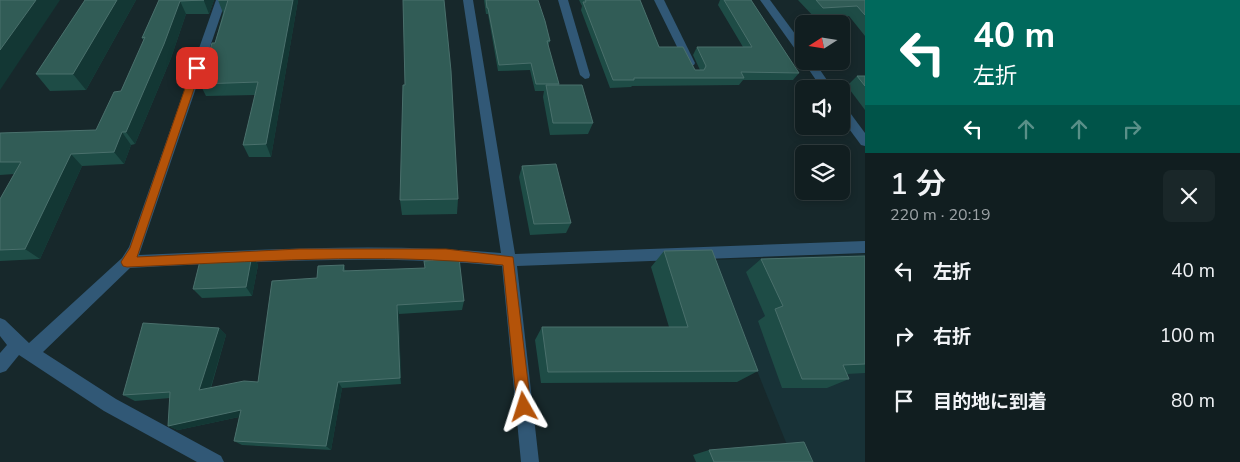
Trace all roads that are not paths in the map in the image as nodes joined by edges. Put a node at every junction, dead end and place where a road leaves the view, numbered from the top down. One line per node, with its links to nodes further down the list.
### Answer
1 (221, 0): 13 (street)
2 (468, 0): 12 (street)
3 (563, 0): 8 (street)
4 (659, 0): 7 (street)
5 (765, 0): 6 (street)
6 (795, 42)
7 (695, 73)
8 (585, 75)
9 (850, 121): 10 (street)
10 (865, 142)
11 (865, 247): 12 (street)
12 (509, 260): 13 (street); 18 (street)
13 (127, 262): 15 (street)
14 (0, 325): 15 (street)
15 (24, 349): 16 (street); 17 (street)
16 (0, 364)
17 (215, 462)
18 (530, 462)

